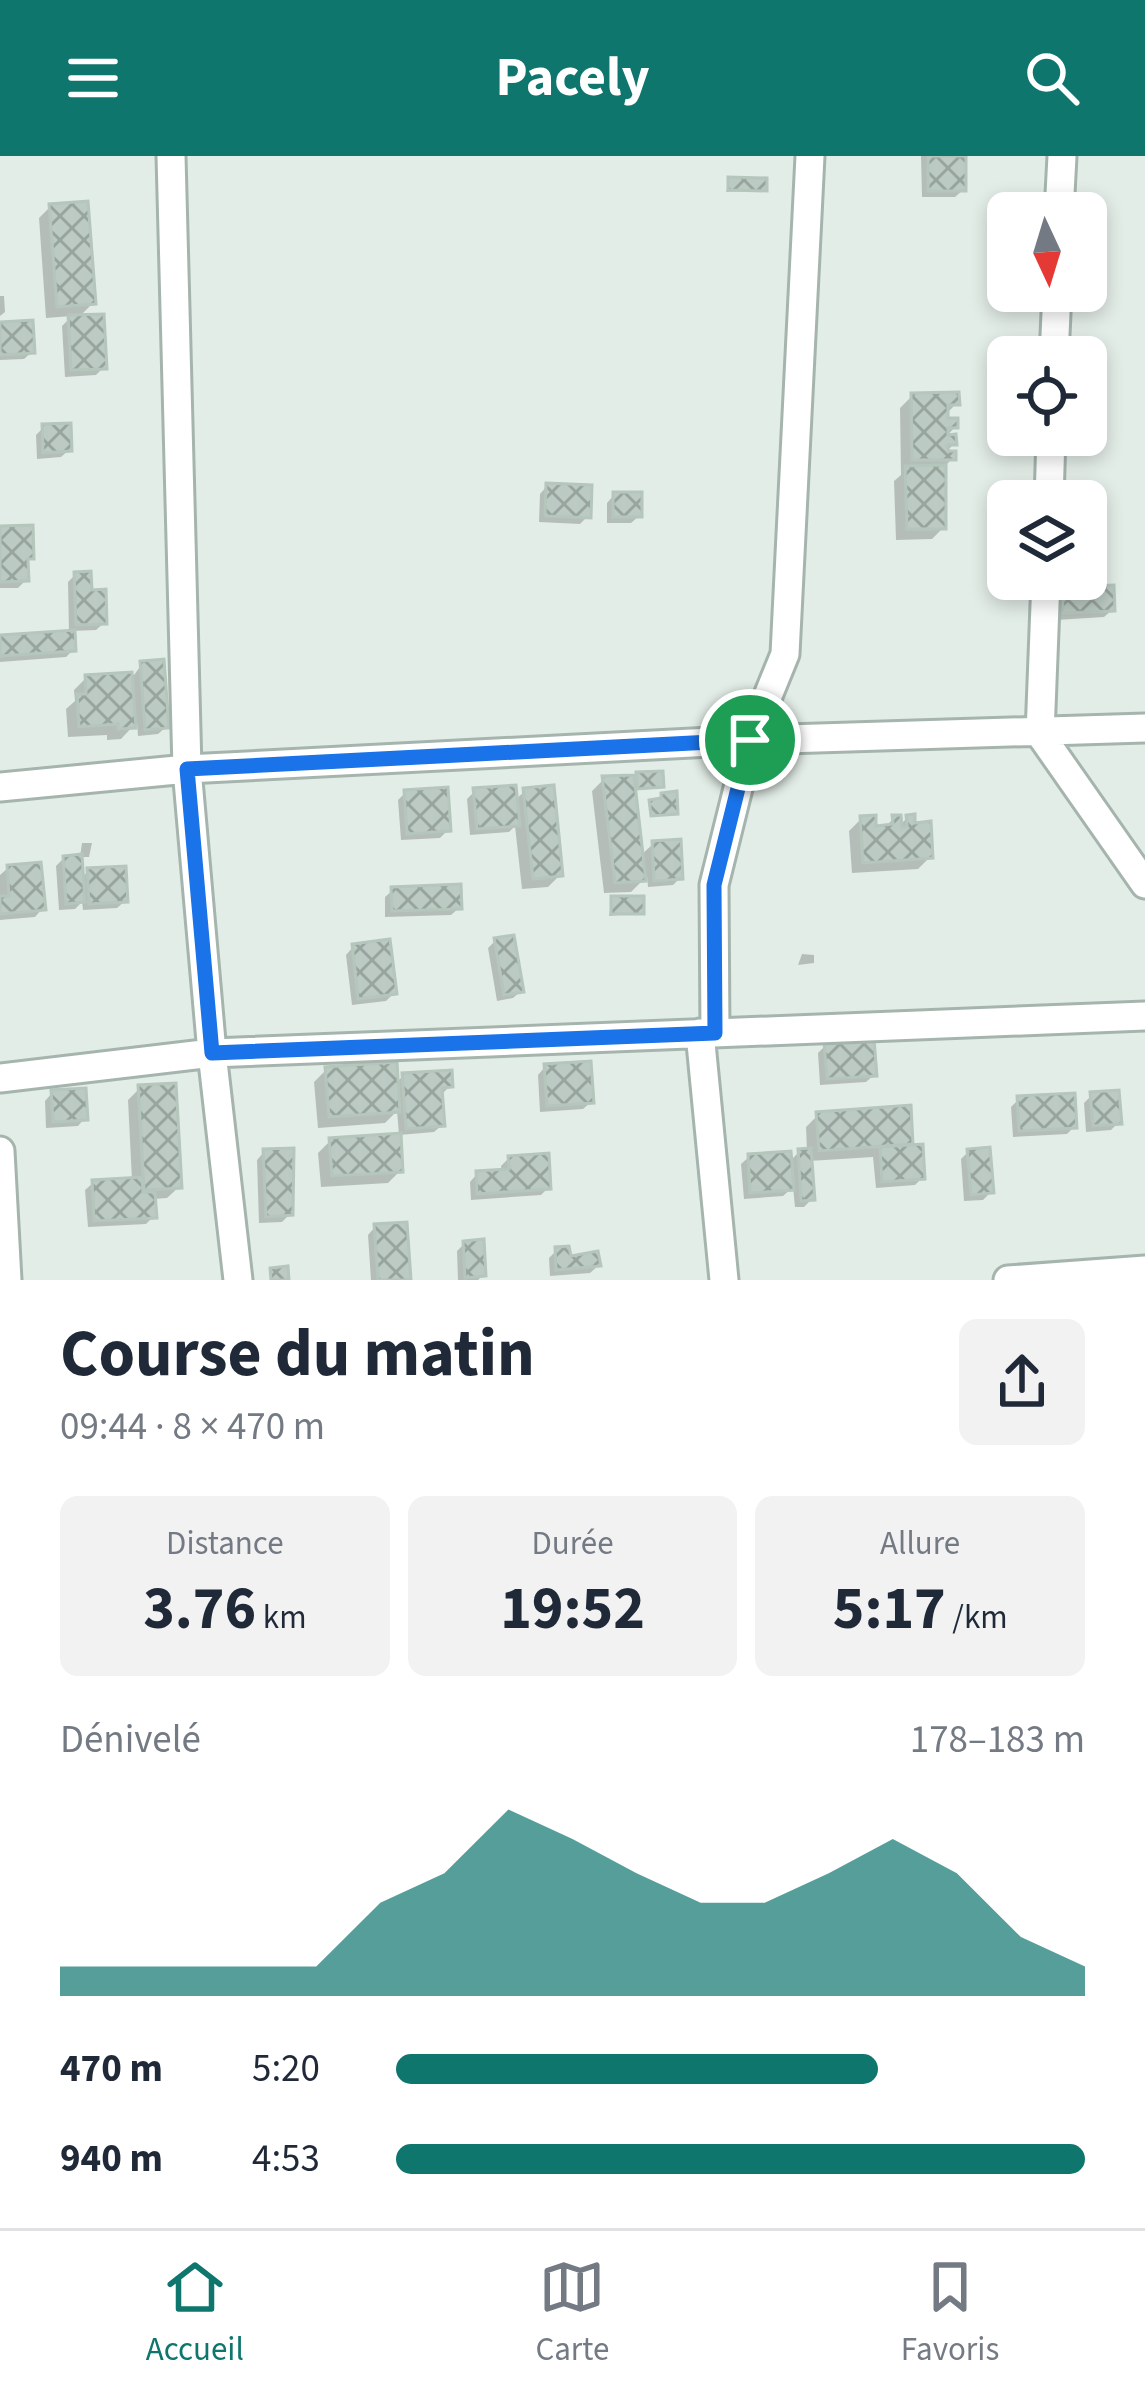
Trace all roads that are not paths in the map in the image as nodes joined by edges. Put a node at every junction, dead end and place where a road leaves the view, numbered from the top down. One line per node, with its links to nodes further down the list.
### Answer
1 (171, 156): 9 (street)
2 (810, 156): 8 (street)
3 (1061, 156): 4 (street)
4 (1060, 192)
5 (1045, 600): 7 (street)
6 (1145, 728): 7 (street)
7 (1040, 734): 8 (street); 11 (street)
8 (750, 740): 9 (street); 13 (street)
9 (187, 769): 10 (street); 14 (street)
10 (0, 787)
11 (1145, 884)
12 (1145, 1016): 13 (street)
13 (707, 1033): 14 (street); 20 (street)
14 (212, 1053): 15 (street); 19 (street)
15 (0, 1078)
16 (0, 1151): 18 (street)
17 (1145, 1270): 21 (street)
18 (7, 1280)
19 (238, 1280)
20 (724, 1280)
21 (1008, 1280)

